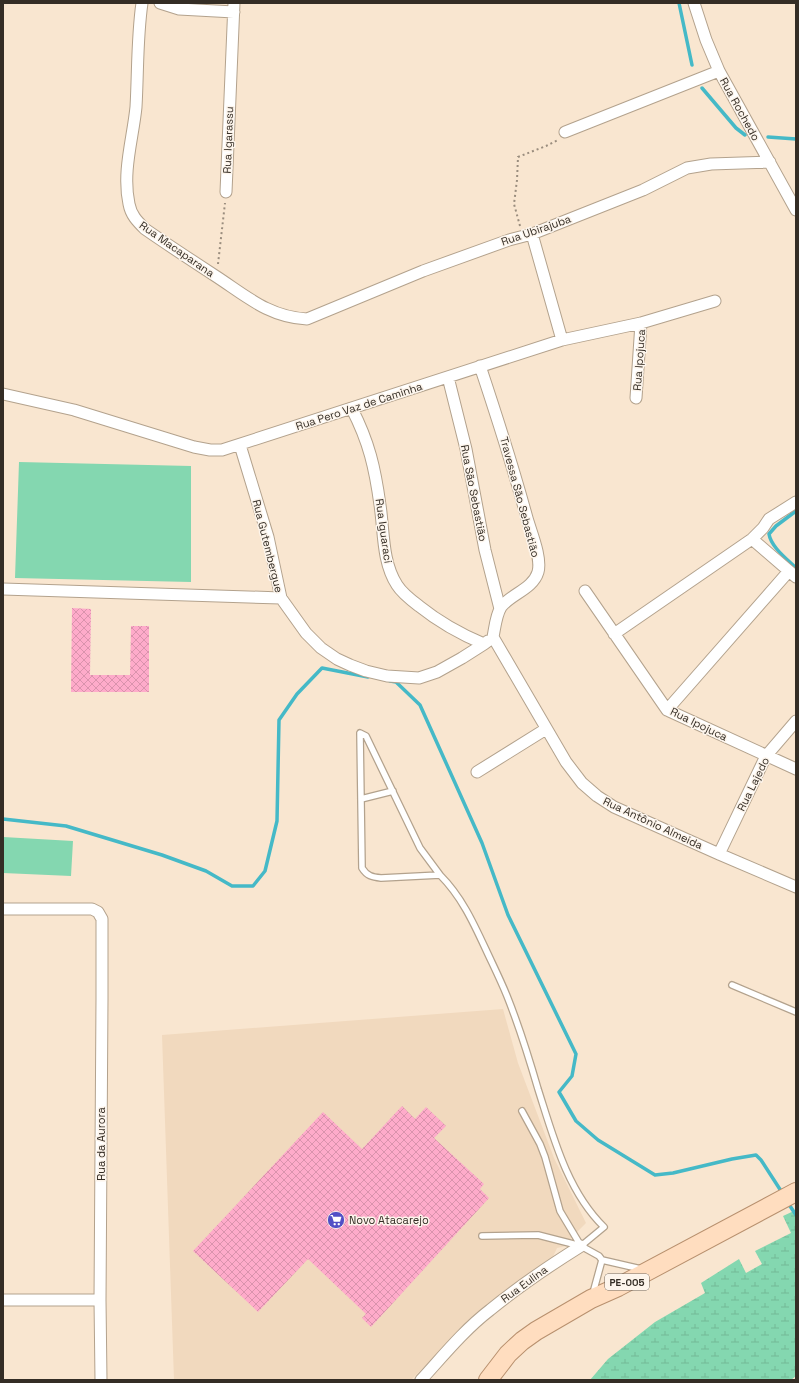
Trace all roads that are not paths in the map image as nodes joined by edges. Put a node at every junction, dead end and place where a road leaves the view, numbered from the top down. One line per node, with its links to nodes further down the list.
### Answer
1 (142, 3): 12 (street, Rua Macaparana)
2 (160, 3): 4 (street)
3 (694, 3): 5 (street, Rua Rochedo)
4 (234, 8): 8 (street, Rua Igarassu)
5 (719, 71): 6 (street); 7 (street, Rua Rochedo)
6 (565, 132)
7 (770, 162): 9 (street, Rua Rochedo); 10 (street, Rua Ubirajuba)
8 (226, 192)
9 (796, 210)
10 (527, 236): 12 (street, Rua Ubirajuba); 14 (street)
11 (715, 301): 13 (street, Rua Pero Vaz de Caminha)
12 (307, 319)
13 (641, 323): 14 (street, Rua Pero Vaz de Caminha); 18 (street, Rua Ipojuca)
14 (562, 340): 15 (street, Rua Pero Vaz de Caminha)
15 (480, 366): 16 (street, Rua Pero Vaz de Caminha); 27 (street, Travessa São Sebastião)
16 (448, 377): 19 (street, Rua Pero Vaz de Caminha); 27 (street, Rua São Sebastião)
17 (3, 394): 20 (street, Rua Pero Vaz de Caminha)
18 (636, 398)
19 (352, 409): 20 (street, Rua Pero Vaz de Caminha); 30 (street, Rua Iguaraci)
20 (240, 445): 26 (street, Rua Gutembergue)
21 (796, 502): 22 (street)
22 (752, 539): 23 (street); 28 (street)
23 (792, 574): 31 (street)
24 (3, 589): 26 (street)
25 (584, 591): 28 (street, Rua Ipojuca)
26 (281, 598): 30 (street, Rua Gutembergue)
27 (500, 609): 29 (street)
28 (614, 634): 31 (street, Rua Ipojuca)
29 (493, 637): 30 (street); 33 (street, Rua Antônio Almeida)
30 (484, 644)
31 (667, 710): 34 (street, Rua Ipojuca)
32 (796, 721): 34 (street, Rua Lajedo)
33 (546, 730): 36 (street); 39 (street, Rua Antônio Almeida)
34 (766, 756): 35 (street, Rua Ipojuca); 39 (street, Rua Lajedo)
35 (796, 769)
36 (477, 772)
37 (393, 791): 38 (lane); 38 (lane); 40 (lane)
38 (361, 798): 40 (lane)
39 (719, 854): 41 (street, Rua Antônio Almeida)
40 (440, 875): 48 (lane)
41 (796, 887)
42 (3, 909): 53 (street, Rua da Aurora)
43 (732, 985): 44 (lane)
44 (796, 1012)
45 (522, 1111): 48 (lane)
46 (789, 1195): 50 (main road, PE-005)
47 (482, 1236): 48 (lane)
48 (580, 1246): 49 (lane); 55 (street, Rua Eulina)
49 (602, 1260): 50 (lane); 51 (lane)
50 (649, 1271): 51 (main road, PE-005)
51 (591, 1299): 56 (main road, PE-005)
52 (3, 1300): 53 (street)
53 (100, 1300): 54 (street, Rua da Aurora)
54 (101, 1380)
55 (421, 1380)
56 (488, 1380)

